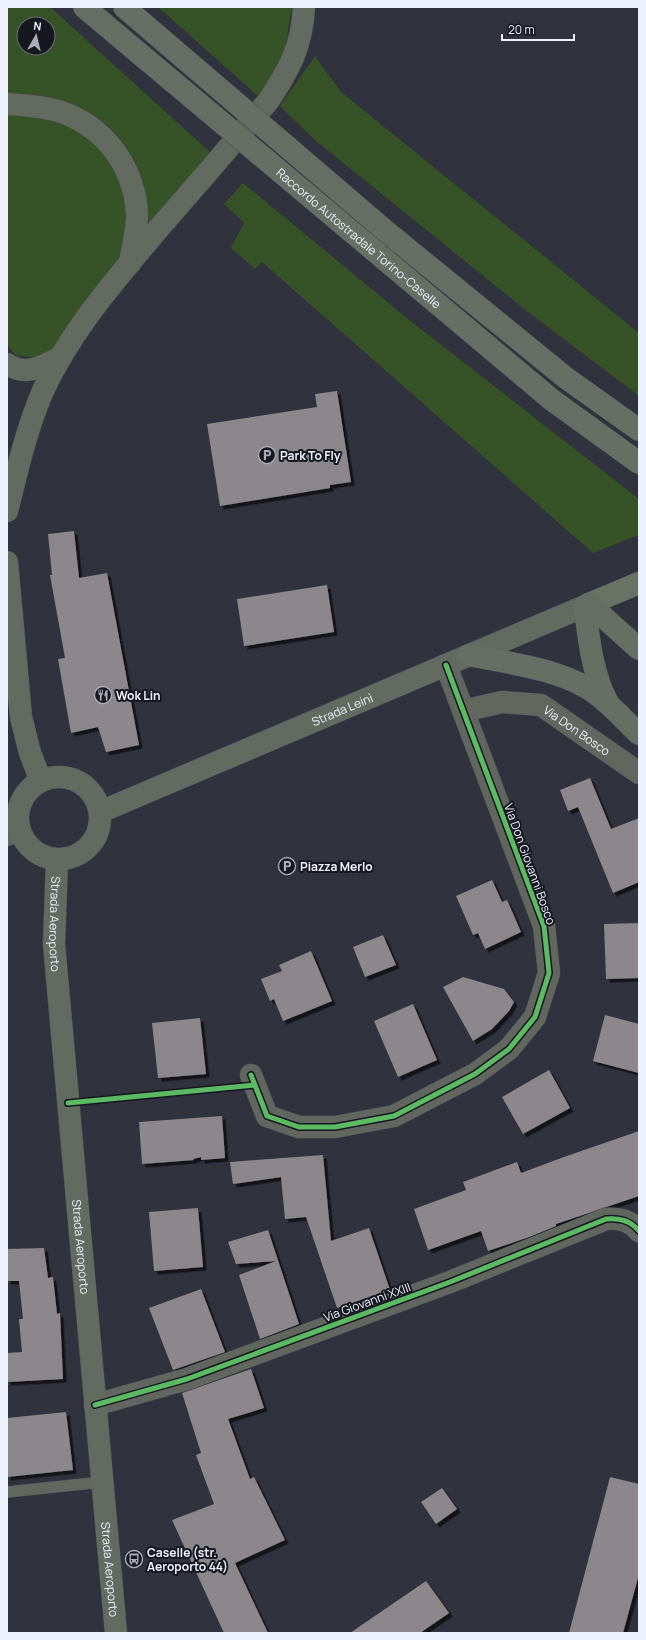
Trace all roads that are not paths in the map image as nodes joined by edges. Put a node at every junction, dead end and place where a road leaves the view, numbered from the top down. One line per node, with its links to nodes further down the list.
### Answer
1 (84, 7): 9 (highway, Raccordo Autostradale Torino-Caselle, bridge)
2 (124, 7): 8 (highway, Raccordo Autostradale Torino-Caselle, bridge)
3 (304, 7): 5 (main road)
4 (7, 104): 5 (main road)
5 (130, 263): 6 (main road)
6 (61, 356): 7 (main road); 10 (main road)
7 (7, 364)
8 (639, 430)
9 (639, 463)
10 (7, 511)
11 (7, 562): 21 (main road)
12 (639, 583): 13 (main road, Strada Leinì)
13 (587, 605): 14 (highway); 15 (main road, Strada Leinì); 17 (highway)
14 (639, 649)
15 (469, 655): 16 (main road, Strada Leinì); 17 (highway)
16 (446, 664): 18 (street, Via Don Giovanni Bosco); 22 (main road, Strada Leinì)
17 (608, 704): 19 (highway)
18 (463, 711): 20 (street, Via Don Bosco); 25 (street, Via Don Giovanni Bosco)
19 (639, 734)
20 (639, 773)
21 (41, 782): 22 (main road); 23 (main road)
22 (100, 812): 24 (main road)
23 (13, 832): 24 (main road)
24 (57, 860): 27 (main road, Strada Aeroporto)
25 (251, 1075)
26 (639, 1231): 27 (street, Via Giovanni XXIII)
27 (96, 1405): 28 (main road, Strada Aeroporto)
28 (102, 1482): 29 (lane); 30 (main road, Strada Aeroporto)
29 (7, 1492)
30 (116, 1633)

